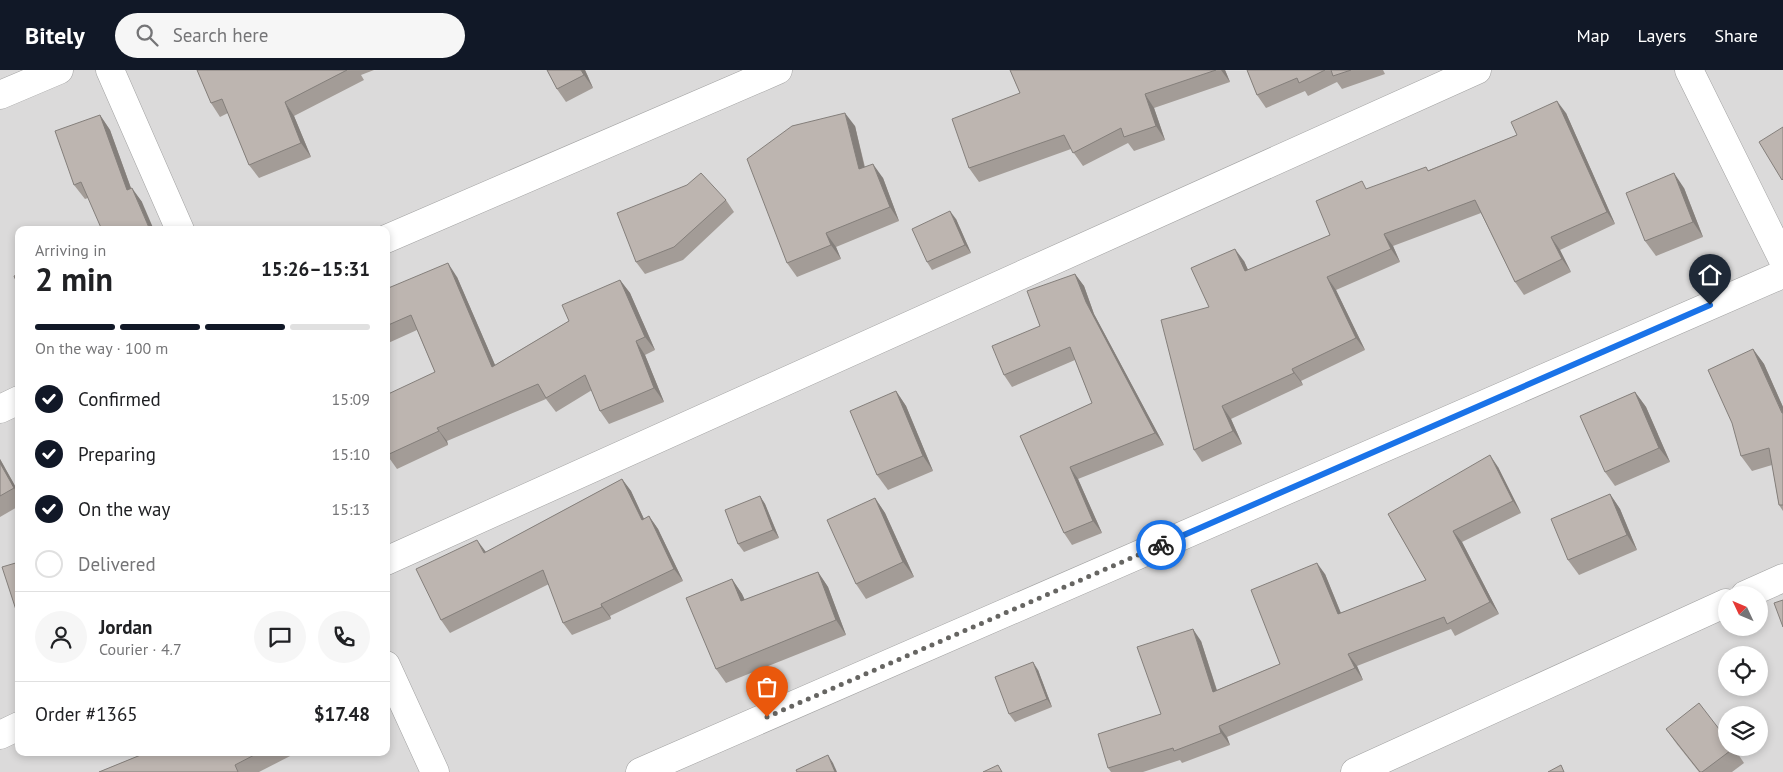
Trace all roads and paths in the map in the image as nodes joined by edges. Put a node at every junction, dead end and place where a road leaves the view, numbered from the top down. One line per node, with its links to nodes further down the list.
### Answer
1 (59, 70): 6 (street)
2 (110, 70): 7 (street)
3 (778, 70): 8 (street)
4 (1477, 70): 13 (street)
5 (1689, 70): 9 (street)
6 (0, 95)
7 (178, 226)
8 (390, 237)
9 (1783, 260)
10 (1783, 274): 21 (street)
11 (15, 402): 12 (street)
12 (0, 409)
13 (390, 559)
14 (1783, 578): 15 (street)
15 (1765, 586)
16 (1718, 607): 22 (street)
17 (390, 674): 20 (street)
18 (15, 728): 19 (street)
19 (0, 735)
20 (435, 772)
21 (640, 772)
22 (1355, 772)

